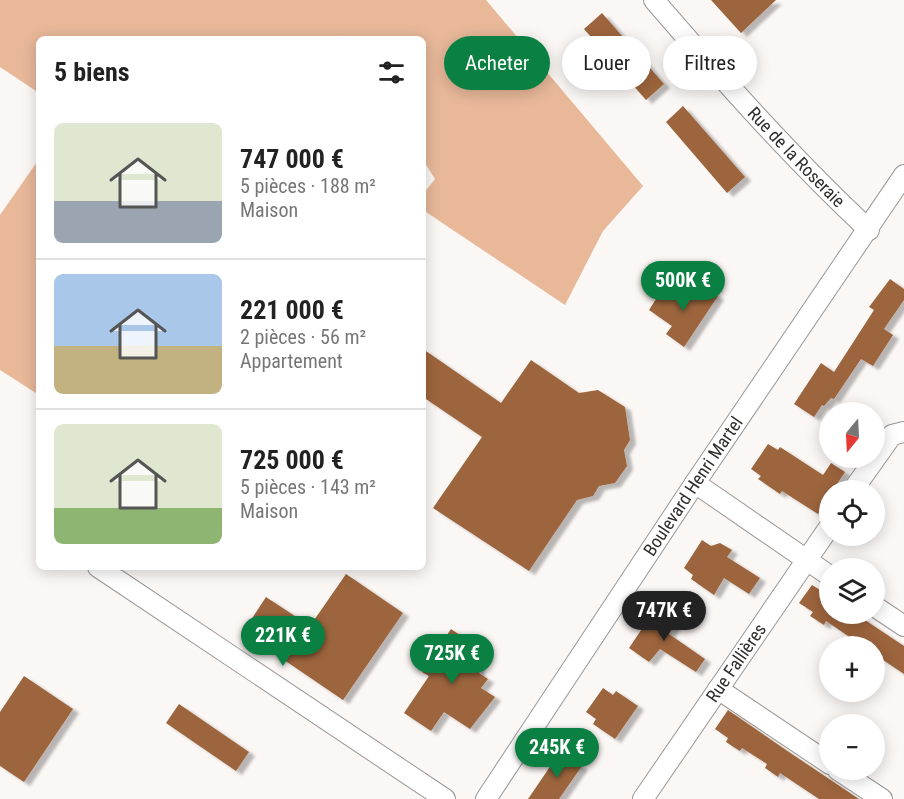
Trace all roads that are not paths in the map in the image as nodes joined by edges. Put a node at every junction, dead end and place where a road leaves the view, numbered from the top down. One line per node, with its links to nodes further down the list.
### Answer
1 (654, 0): 3 (street, Rue de la Roseraie)
2 (904, 175): 3 (street, Boulevard Henri Martel)
3 (869, 230): 6 (street, Boulevard Henri Martel)
4 (898, 433): 5 (street)
5 (861, 480)
6 (695, 483): 8 (street); 17 (street, Boulevard Henri Martel)
7 (819, 542): 8 (street, Rue Fallières)
8 (806, 560): 9 (street); 13 (street, Rue Fallières)
9 (819, 569)
10 (102, 570): 16 (street)
11 (885, 613): 12 (street)
12 (904, 626)
13 (718, 689): 14 (street); 18 (street, Rue Fallières)
14 (819, 757)
15 (853, 780): 19 (street)
16 (445, 799)
17 (486, 799)
18 (643, 799)
19 (882, 799)

